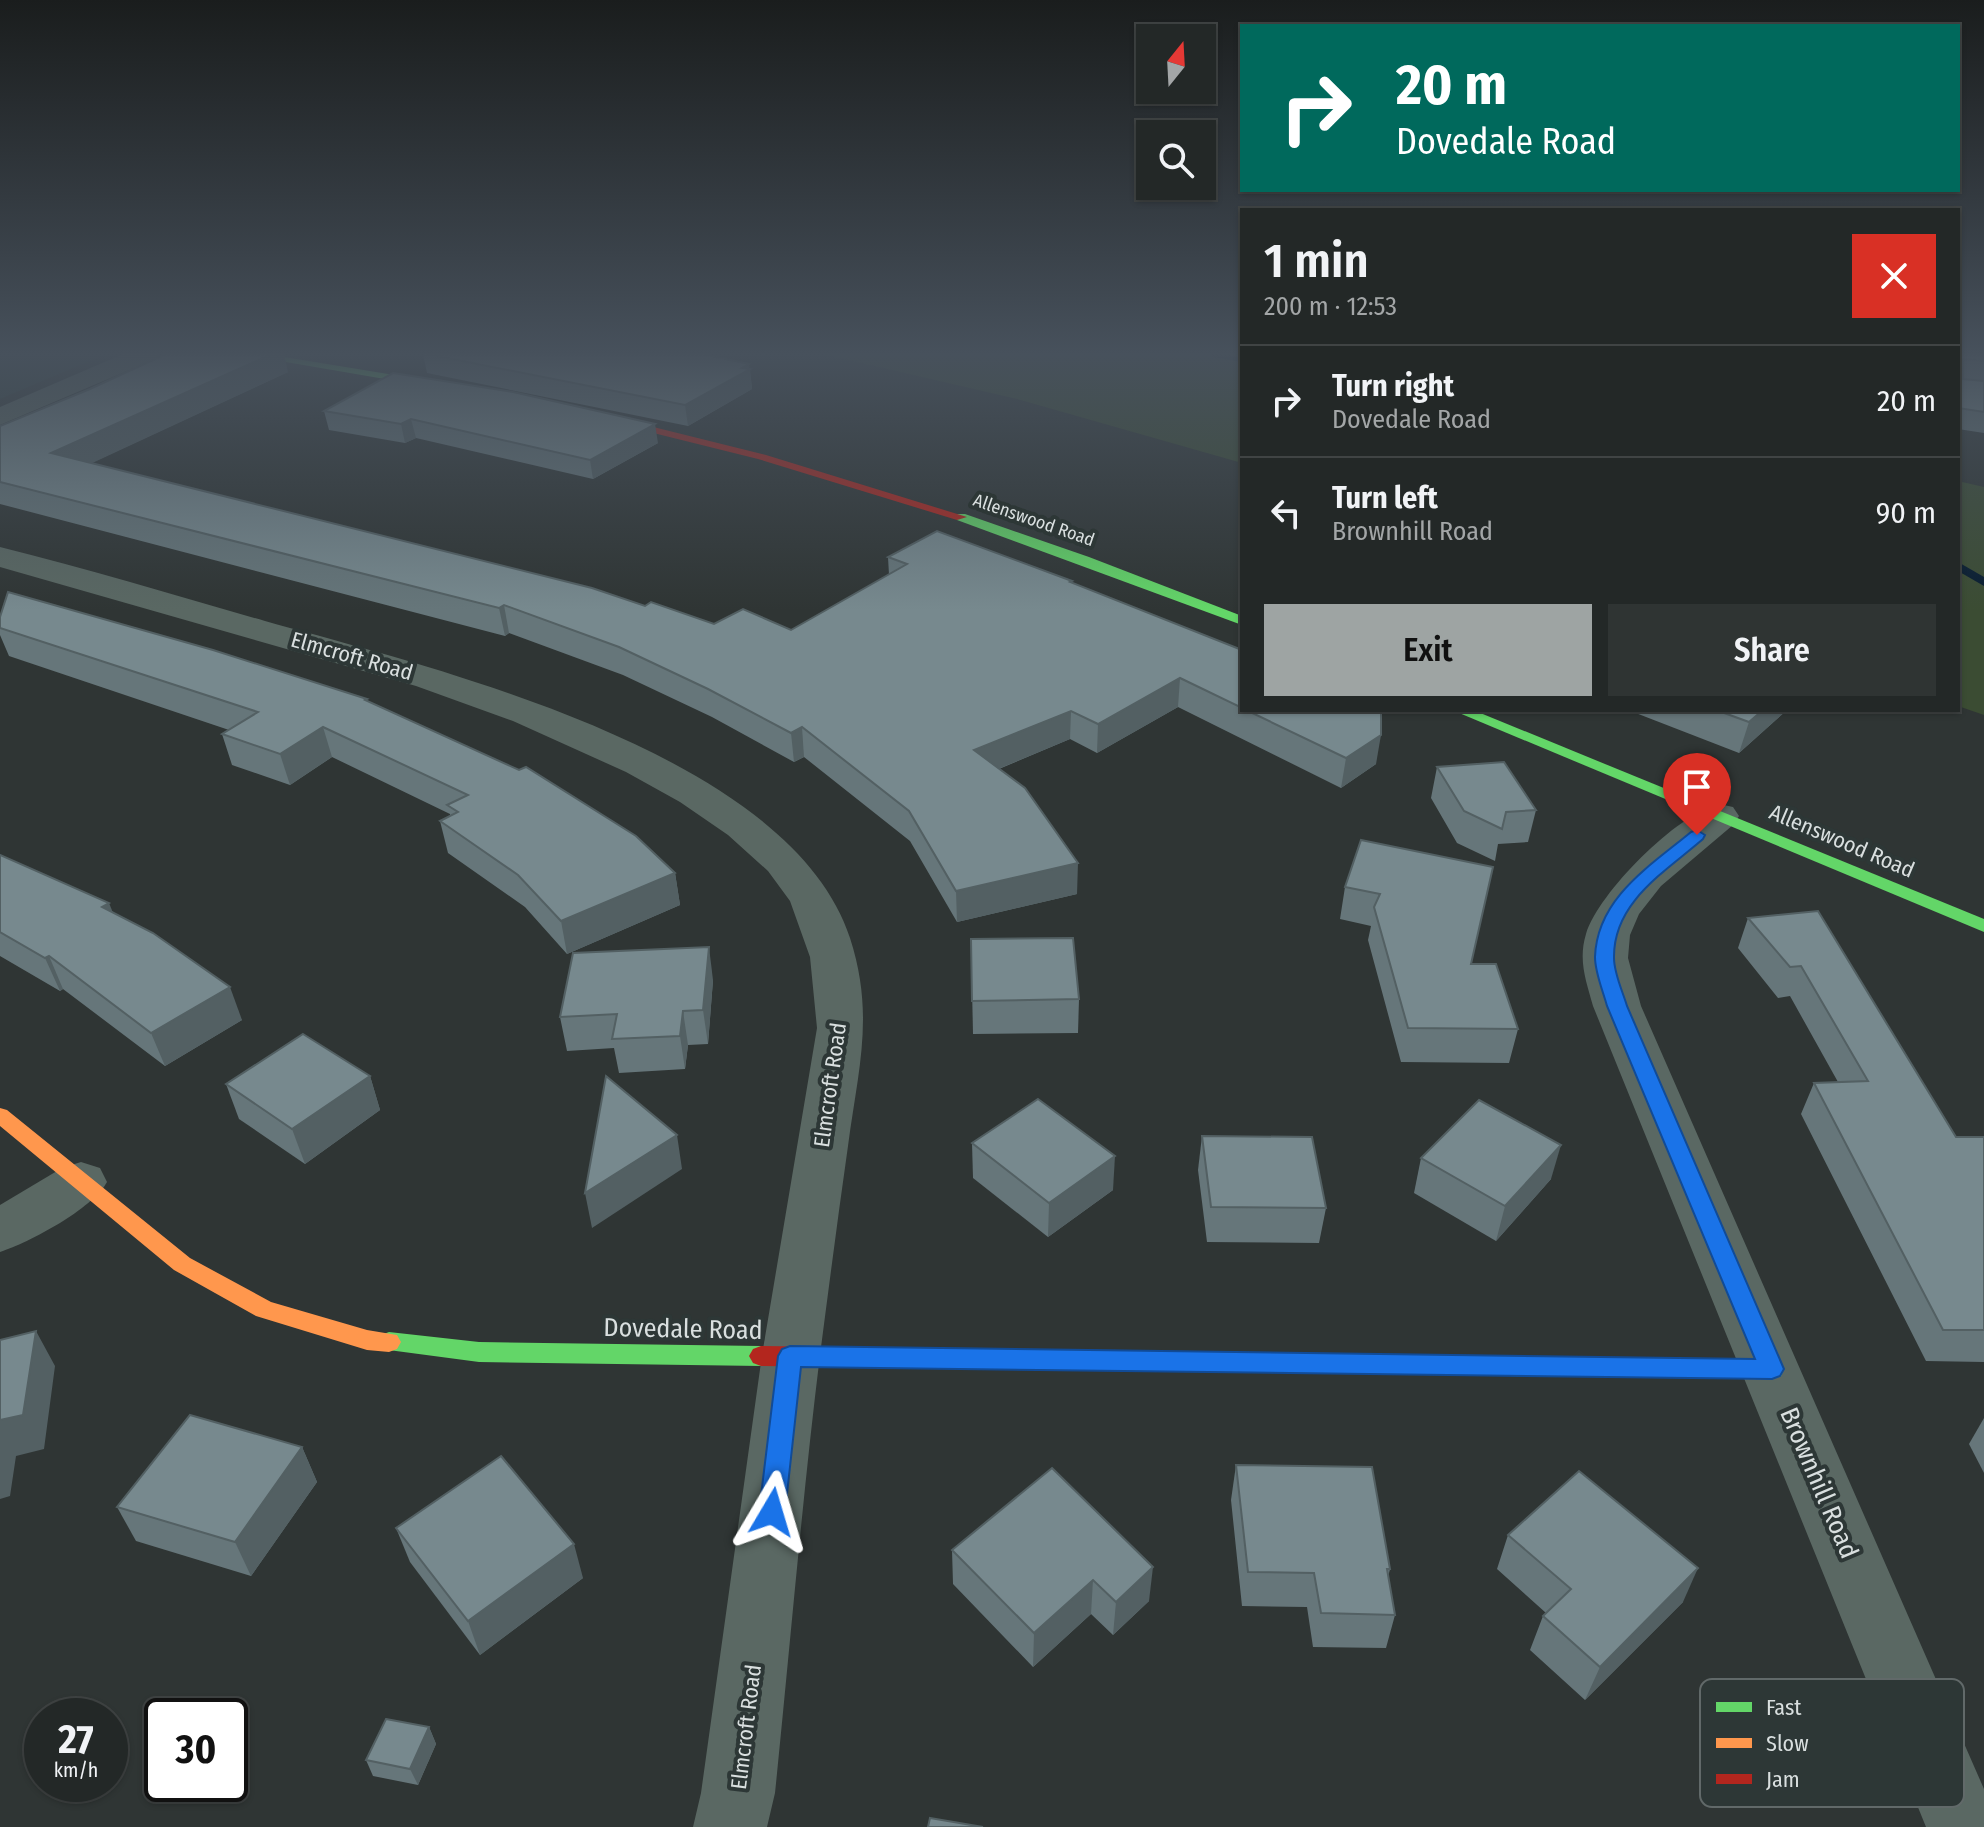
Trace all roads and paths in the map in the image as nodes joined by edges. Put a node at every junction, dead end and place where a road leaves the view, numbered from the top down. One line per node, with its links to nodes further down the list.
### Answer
1 (693, 439): 3 (street, Allenswood Road)
2 (0, 557): 10 (street, Elmcroft Road)
3 (1240, 620)
4 (1465, 712): 5 (street, Allenswood Road)
5 (1719, 816): 6 (street, Allenswood Road); 11 (street, Brownhill Road)
6 (1984, 926)
7 (0, 1115): 8 (street, Dovedale Road)
8 (81, 1182): 9 (street); 10 (street, Dovedale Road)
9 (0, 1231)
10 (790, 1356): 11 (street, Dovedale Road); 14 (street, Elmcroft Road)
11 (1772, 1369): 12 (street, Brownhill Road)
12 (1901, 1679)
13 (1955, 1807): 15 (street, Brownhill Road)
14 (730, 1827)
15 (1963, 1827)

